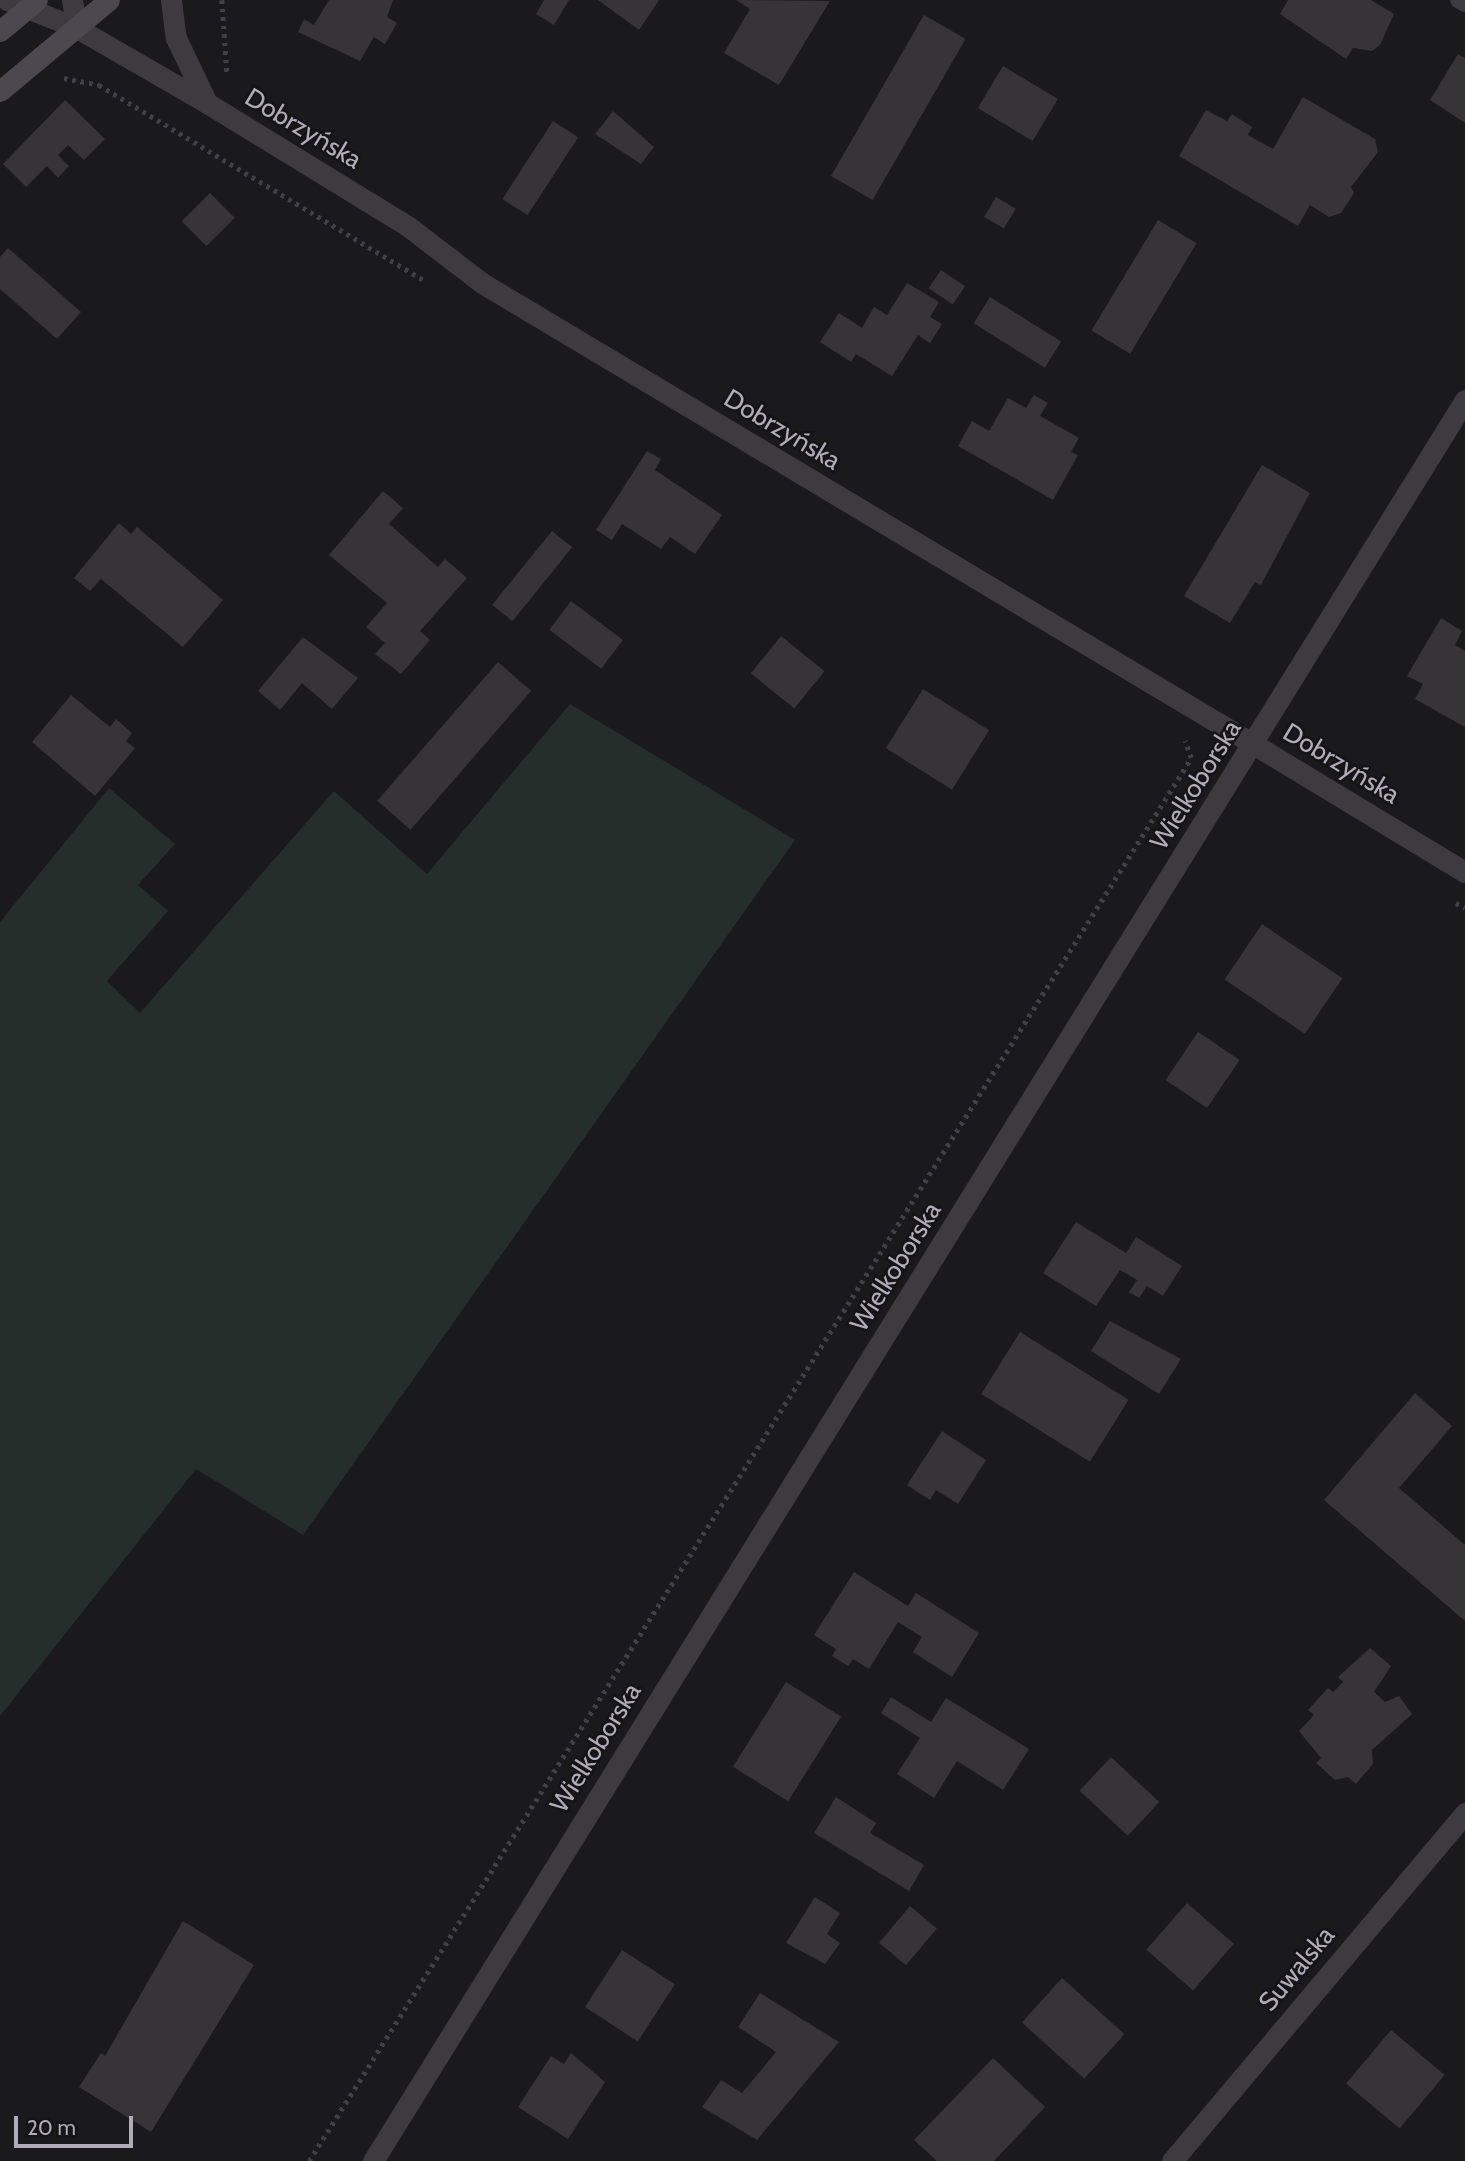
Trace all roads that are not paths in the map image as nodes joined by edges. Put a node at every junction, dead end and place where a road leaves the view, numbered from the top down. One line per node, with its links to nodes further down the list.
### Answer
1 (72, 0): 7 (street)
2 (109, 0): 7 (main road)
3 (171, 0): 10 (street)
4 (1458, 0): 6 (lane)
5 (23, 3): 7 (street, Dobrzyńska); 8 (main road)
6 (1465, 4)
7 (77, 28): 9 (main road); 10 (street, Dobrzyńska)
8 (0, 31)
9 (0, 91)
10 (207, 103): 12 (street, Dobrzyńska)
11 (1465, 400): 12 (street, Wielkoborska)
12 (1255, 745): 13 (street, Dobrzyńska); 15 (street, Wielkoborska)
13 (1465, 872)
14 (1465, 1813): 16 (street, Suwalska)
15 (373, 2161)
16 (1171, 2161)

